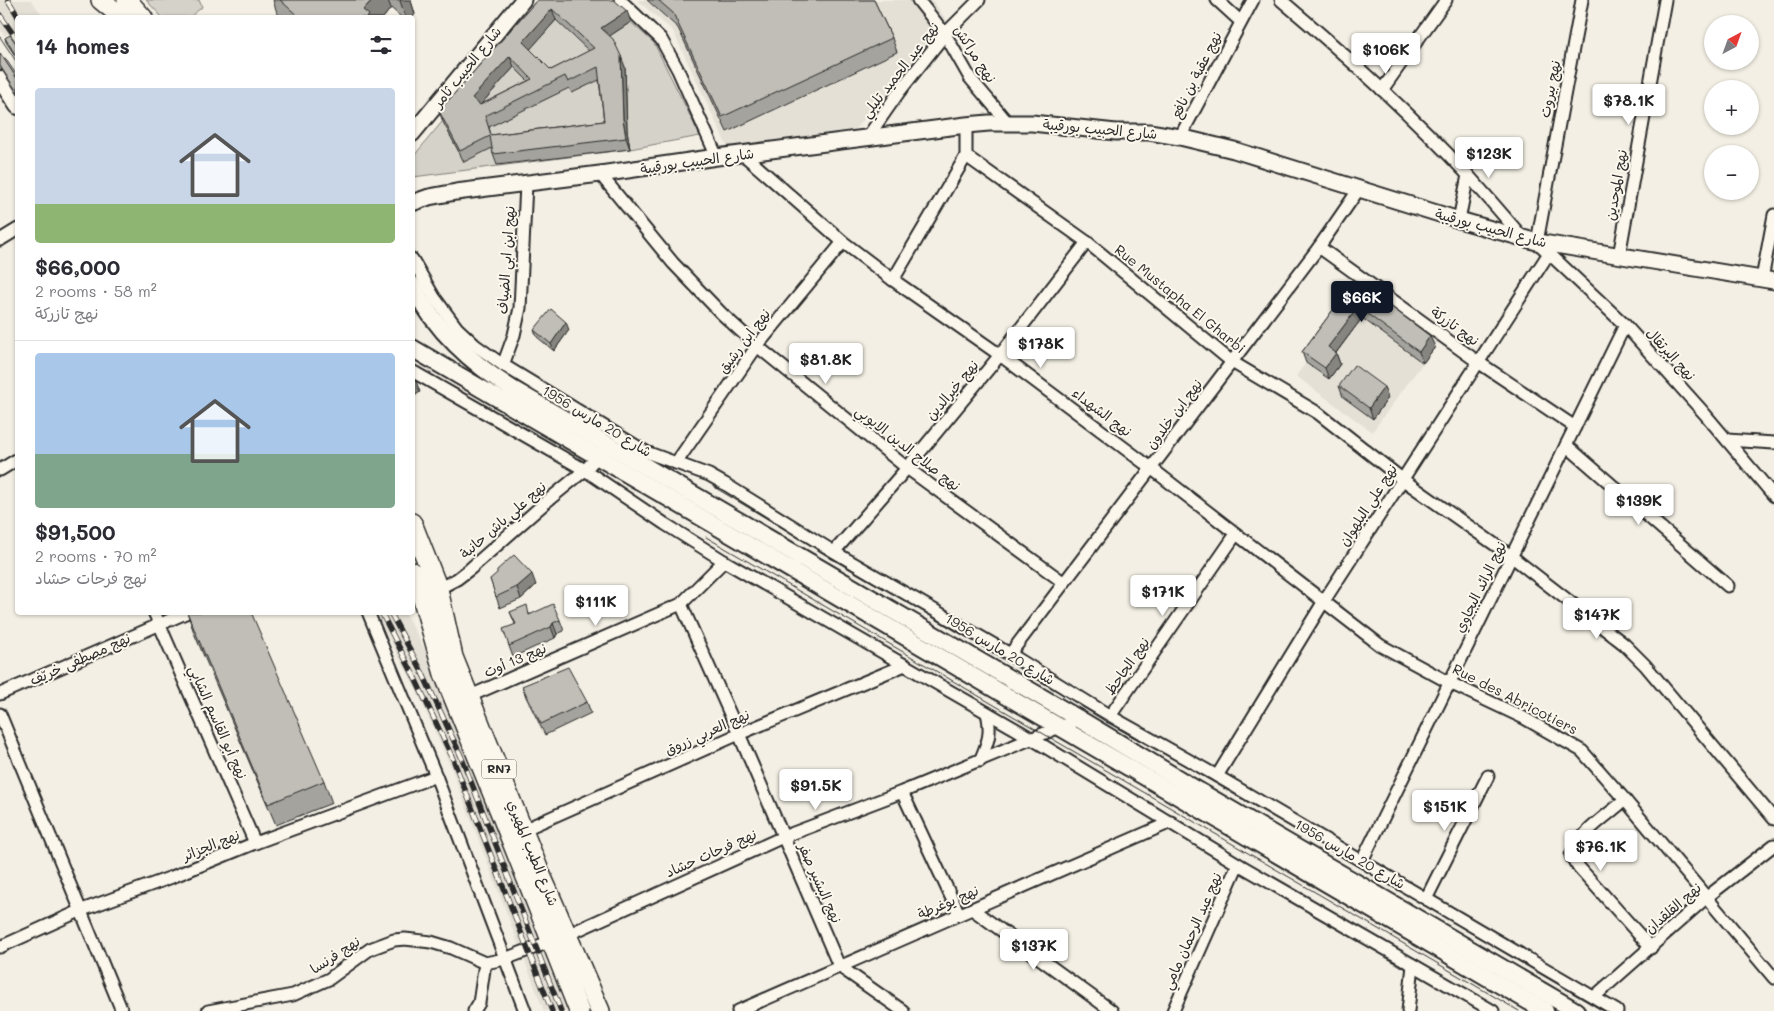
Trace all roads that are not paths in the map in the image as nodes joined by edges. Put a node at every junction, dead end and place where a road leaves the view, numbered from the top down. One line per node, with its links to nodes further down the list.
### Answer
1 (127, 0): 14 (main road)
2 (523, 0): 22 (street, شارع الحبيب ثامر)
3 (620, 0): 27 (street)
4 (918, 0): 16 (street, نهج مراكش)
5 (979, 0): 16 (street, نهج عبد الحميد تليلي)
6 (1217, 0): 15 (street)
7 (1253, 0): 15 (street, نهج عقبة بن نافع)
8 (1281, 0): 18 (street, نهج البرتقال)
9 (1446, 0): 18 (street)
10 (1582, 0): 36 (street, نهج بيروت)
11 (1665, 0): 42 (street, نهج الموحدين)
12 (101, 1): 13 (main road)
13 (119, 15)
14 (140, 15)
15 (1240, 22): 23 (street, نهج عقبة بن نافع)
16 (945, 34): 20 (street, نهج مراكش); 24 (street, نهج عبد الحميد تليلي)
17 (0, 79): 19 (main road)
18 (1382, 90): 29 (street, نهج البرتقال)
19 (15, 102)
20 (1008, 123): 21 (street, شارع الحبيب بورقيبة); 23 (street, شارع الحبيب بورقيبة)
21 (966, 125): 24 (street, شارع الحبيب بورقيبة); 26 (street)
22 (415, 130)
23 (1180, 137): 31 (street, شارع الحبيب بورقيبة)
24 (867, 138): 25 (street, شارع الحبيب بورقيبة)
25 (744, 155): 27 (street, شارع الحبيب بورقيبة); 38 (street, نهج الشهداء)
26 (966, 156): 39 (street, Rue Mustapha El Gharbi); 44 (street)
27 (717, 157): 28 (street, شارع الحبيب بورقيبة)
28 (600, 174): 30 (street, شارع الحبيب بورقيبة); 48 (street, نهج صلاح الدين الايوبي)
29 (1468, 175): 34 (street); 36 (street, نهج البرتقال)
30 (526, 184): 32 (street, شارع الحبيب بورقيبة); 53 (street, نهج ابن ابي الضياف)
31 (1359, 189): 34 (street, شارع الحبيب بورقيبة); 40 (street, نهج ابن خلدون)
32 (415, 202)
33 (1774, 215): 45 (street)
34 (1459, 220): 36 (street, شارع الحبيب بورقيبة)
35 (15, 231): 37 (street)
36 (1530, 239): 41 (street, نهج البرتقال); 42 (street, شارع الحبيب بورقيبة)
37 (0, 240)
38 (843, 242): 44 (street, نهج الشهداء); 48 (street, نهج ابن رشيق)
39 (1087, 242): 50 (street, نهج خيرالدين); 51 (street, Rue Mustapha El Gharbi)
40 (1319, 247): 51 (street, نهج ابن خلدون); 52 (street, نهج تازركة)
41 (1549, 253): 47 (street, نهج البرتقال); 52 (street, نهج علي البلهوان)
42 (1619, 256): 45 (street, شارع الحبيب بورقيبة)
43 (415, 265): 53 (street, شارع 20 مارس 1956)
44 (893, 280): 50 (street, نهج الشهداء)
45 (1768, 280)
46 (415, 290): 59 (main road, شارع 20 مارس 1956)
47 (1625, 325): 55 (street, نهج الرائد البجاوي); 56 (street, نهج البرتقال)
48 (757, 346): 61 (street, نهج ابن رشيق); 62 (street, نهج صلاح الدين الايوبي)
49 (415, 350): 59 (main road)
50 (1000, 355): 62 (street, نهج خيرالدين); 63 (street, نهج الشهداء)
51 (1232, 362): 63 (street, نهج ابن خلدون); 66 (street, Rue Mustapha El Gharbi)
52 (1478, 362): 55 (street, نهج تازركة); 66 (street, نهج علي البلهوان)
53 (503, 365): 61 (street, شارع 20 مارس 1956)
54 (415, 374): 65 (street)
55 (1575, 427): 58 (street, نهج الرائد البجاوي)
56 (1727, 440): 57 (street); 67 (street, نهج البرتقال)
57 (1774, 443)
58 (1566, 445): 71 (street, نهج الرائد البجاوي); 75 (street)
59 (604, 451): 65 (street, نهج علي باش حانبة); 91 (main road, شارع 20 مارس 1956); 92 (main road, شارع 20 مارس 1956)
60 (15, 461): 64 (street)
61 (676, 463): 70 (street, شارع 20 مارس 1956)
62 (907, 468): 70 (street, نهج خيرالدين); 74 (street, نهج صلاح الدين الايوبي)
63 (1151, 468): 68 (street, نهج الشهداء); 74 (street, نهج ابن خلدون)
64 (0, 470)
65 (585, 470): 72 (street); 76 (street, نهج علي باش حانبة)
66 (1402, 479): 71 (street, Rue Mustapha El Gharbi); 77 (street, نهج علي البلهوان)
67 (1774, 496)
68 (1236, 534): 77 (street, نهج الشهداء); 90 (street, نهج الجاحظ)
69 (415, 540): 76 (main road, شارع الطيب المهيري / RN7)
70 (834, 552): 83 (street, شارع 20 مارس 1956)
71 (1510, 556): 85 (street, نهج الرائد البجاوي); 102 (street, Rue Mustapha El Gharbi)
72 (724, 561): 78 (street, نهج 13 أوت); 84 (street)
73 (415, 577): 76 (main road, شارع الطيب المهيري / RN7)
74 (1063, 582): 83 (street, نهج ابن خلدون)
75 (1728, 586)
76 (424, 592): 87 (main road, شارع الطيب المهيري / RN7); 115 (main road, شارع الطيب المهيري / RN7)
77 (1324, 601): 85 (street, Rue des Abricotiers); 97 (street, نهج علي البلهوان)
78 (680, 604): 87 (street, نهج 13 أوت); 93 (street, نهج البشير صفر)
79 (155, 615): 82 (street, نهج أبو القاسم الشابي)
80 (181, 615): 82 (street, نهج مصطفى خريّف)
81 (369, 615): 96 (street)
82 (159, 624): 86 (street, نهج مصطفى خريّف); 106 (street, نهج أبو القاسم الشابي)
83 (1010, 654): 90 (street, شارع 20 مارس 1956)
84 (905, 665): 88 (street); 93 (street, نهج العربي زروق)
85 (1450, 684): 101 (street, Rue des Abricotiers); 108 (street, نهج الرائد البجاوي)
86 (0, 694)
87 (470, 696): 104 (main road, شارع الطيب المهيري / RN7)
88 (987, 713): 94 (street); 95 (street)
89 (0, 714): 113 (street)
90 (1110, 716): 97 (street, شارع 20 مارس 1956)
91 (1079, 719): 92 (street, نهج فرحات حشاد); 100 (main road, شارع 20 مارس 1956)
92 (1062, 727): 94 (street, نهج فرحات حشاد); 100 (main road, شارع 20 مارس 1956)
93 (739, 734): 104 (street, نهج العربي زروق); 105 (street, نهج البشير صفر)
94 (1031, 739): 95 (street, نهج فرحات حشاد); 103 (street)
95 (980, 761): 99 (street, نهج فرحات حشاد)
96 (436, 776): 106 (street, نهج الجزائر); 118 (street)
97 (1217, 776): 108 (street, شارع 20 مارس 1956)
98 (1488, 776): 111 (street)
99 (902, 792): 105 (street, نهج فرحات حشاد); 114 (street)
100 (1190, 794): 137 (main road, شارع 20 مارس 1956); 138 (main road, شارع 20 مارس 1956)
101 (1625, 800): 110 (street, Rue des Abricotiers); 117 (street)
102 (1774, 819)
103 (1170, 822): 109 (street); 112 (street, نهج يوغرطة)
104 (523, 830): 115 (main road, شارع الطيب المهيري / RN7)
105 (783, 837): 115 (street, نهج فرحات حشاد); 120 (street, نهج البشير صفر)
106 (256, 843): 113 (street, نهج الجزائر)
107 (1774, 845): 110 (street, نهج القلقدان)
108 (1362, 861): 111 (street, شارع 20 مارس 1956)
109 (1238, 864): 121 (street); 134 (street, نهج عبد الرحمان مامي)
110 (1707, 897): 117 (street, نهج القلقدان); 122 (street, Rue des Abricotiers)
111 (1426, 899): 123 (street, شارع 20 مارس 1956)
112 (972, 909): 114 (street, نهج يوغرطة); 133 (street)
113 (82, 910): 116 (street, نهج الجزائر); 125 (street)
114 (959, 914): 120 (street, نهج يوغرطة)
115 (559, 938): 118 (street, نهج فرحات حشاد); 129 (main road, شارع الطيب المهيري / RN7); 130 (main road, شارع الطيب المهيري / RN7)
116 (0, 947)
117 (1651, 948): 123 (street, نهج القلقدان)
118 (505, 959): 119 (street); 128 (street)
119 (485, 962): 126 (street, نهج فرنسا); 127 (street)
120 (839, 966): 124 (street, نهج يوغرطة); 132 (street)
121 (1413, 966): 135 (street); 136 (street)
122 (1774, 978)
123 (1594, 997): 139 (street, شارع 20 مارس 1956)
124 (756, 1008): 131 (street, نهج يوغرطة)
125 (122, 1011)
126 (208, 1011)
127 (474, 1011)
128 (525, 1011)
129 (579, 1011)
130 (600, 1011)
131 (738, 1011)
132 (903, 1011)
133 (1112, 1011)
134 (1173, 1011)
135 (1408, 1011)
136 (1492, 1011)
137 (1545, 1011)
138 (1576, 1011)
139 (1617, 1011)

